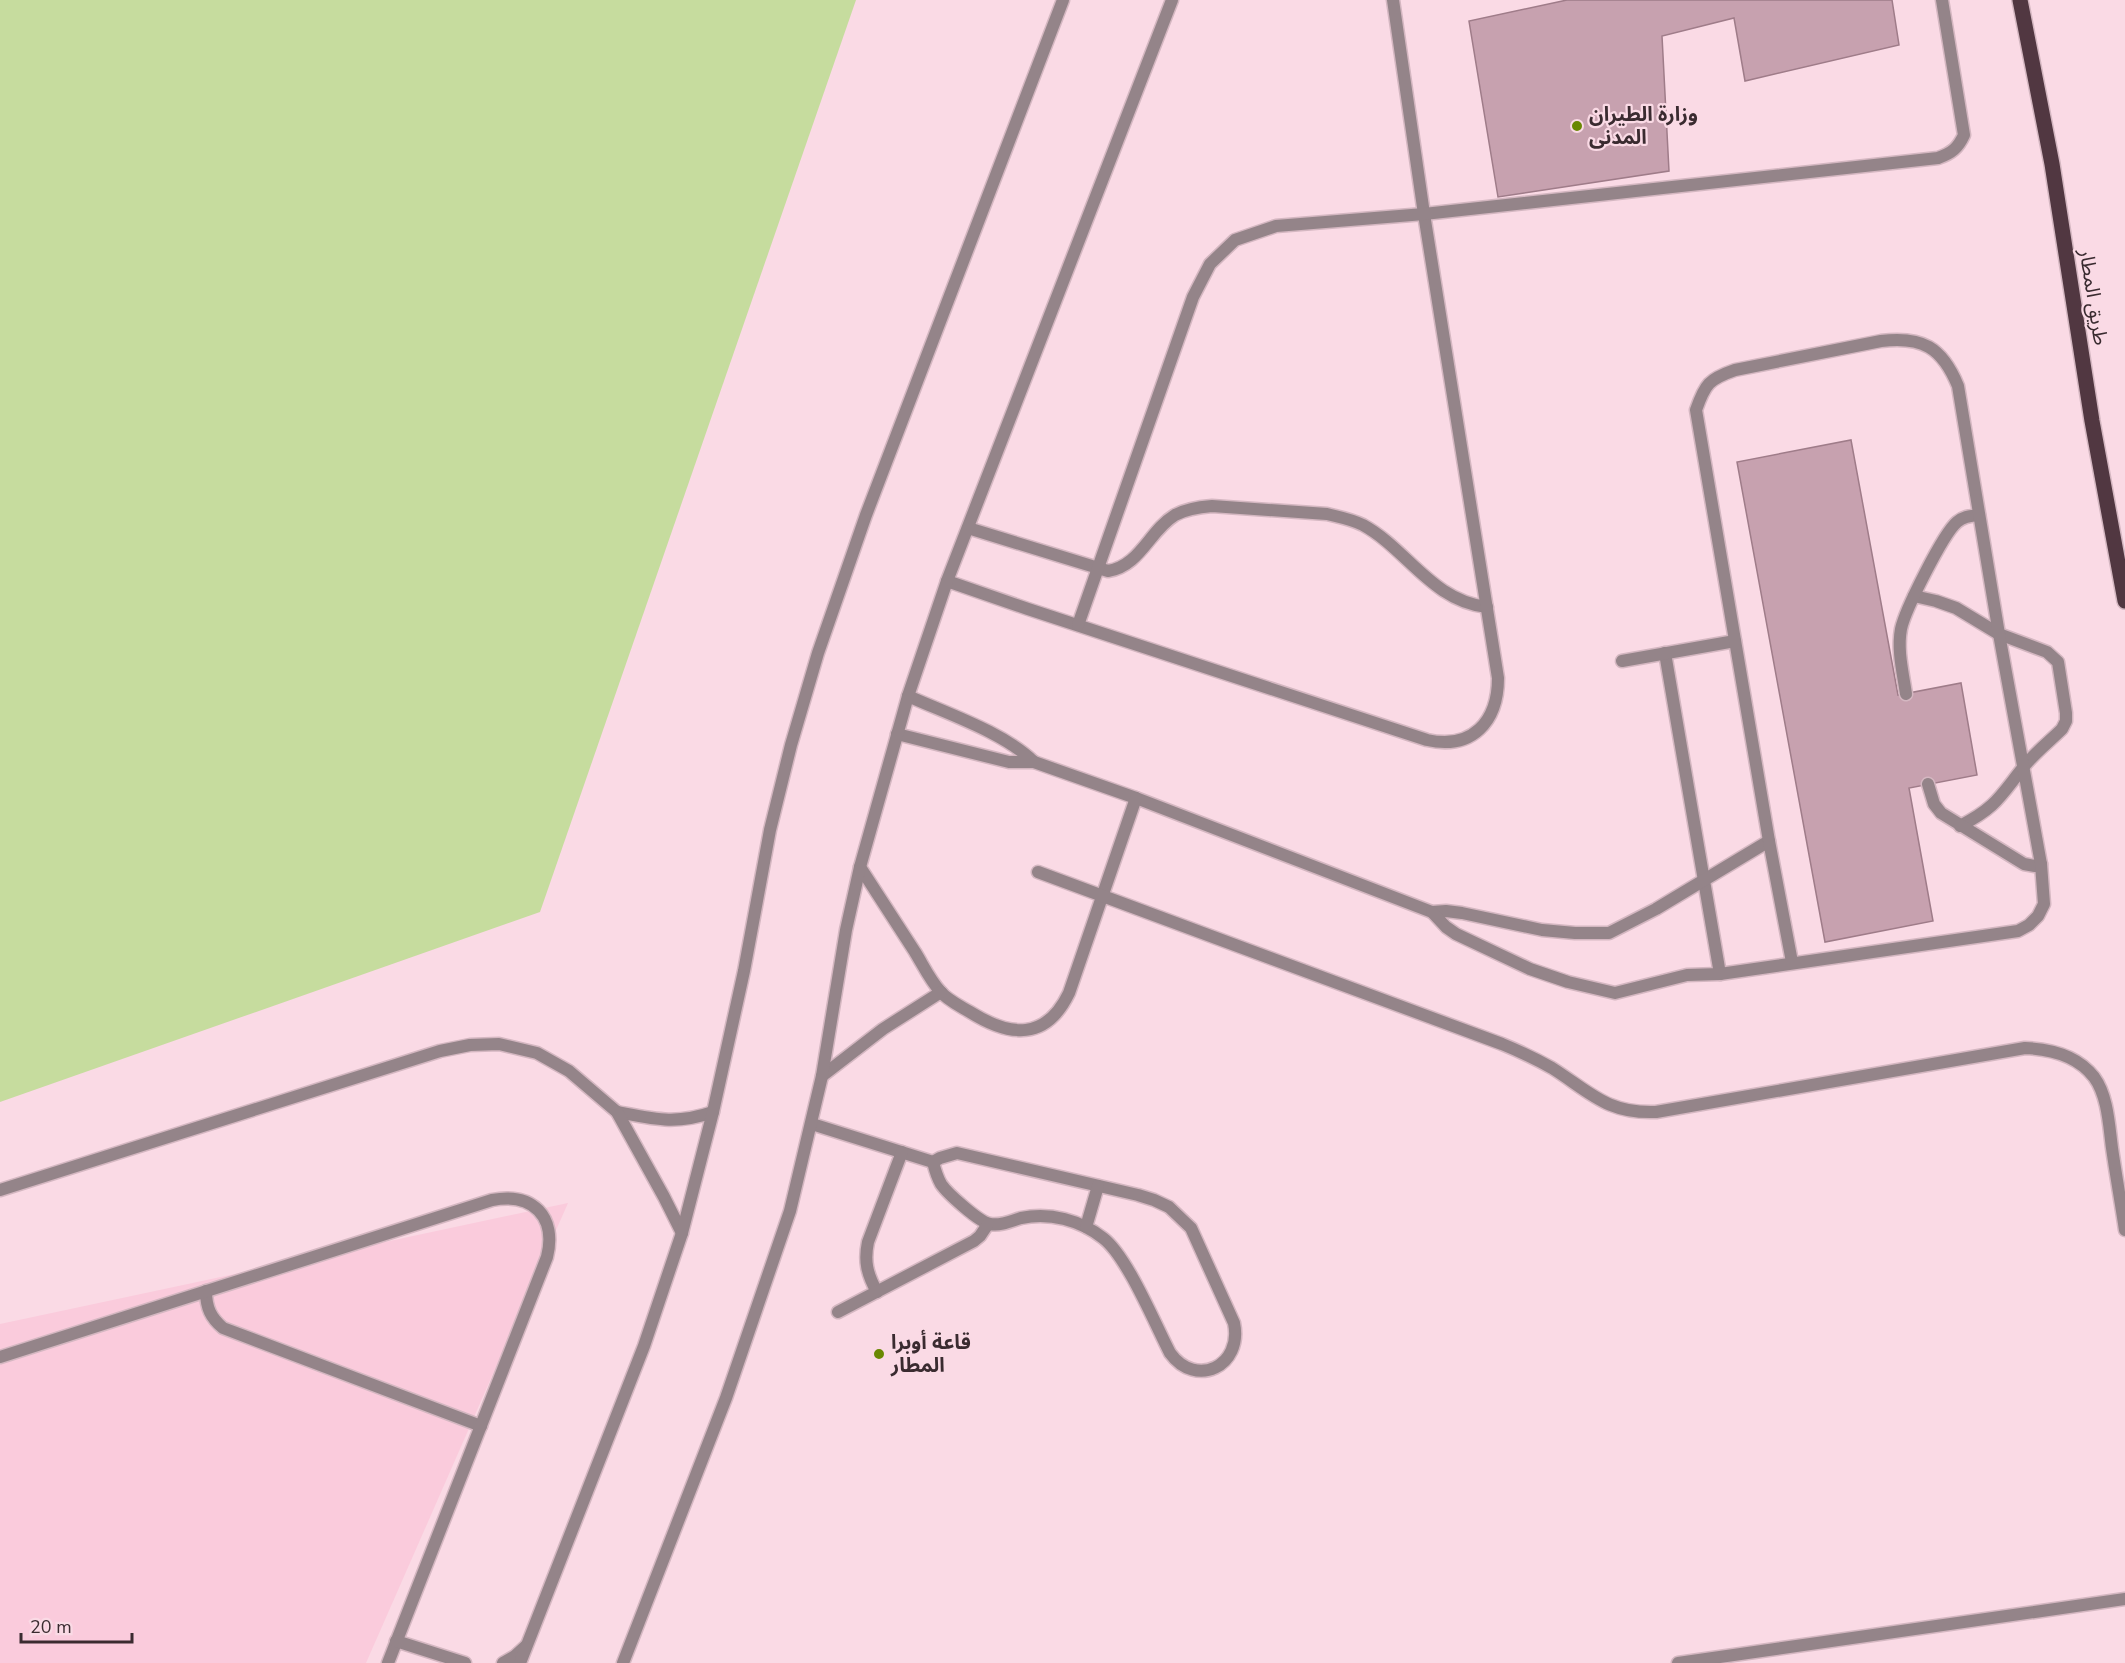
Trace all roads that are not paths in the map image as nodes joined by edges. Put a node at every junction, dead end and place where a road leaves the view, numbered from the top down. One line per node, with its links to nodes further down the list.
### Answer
1 (1064, 0): 39 (street)
2 (1172, 0): 8 (street)
3 (1393, 0): 6 (street)
4 (1942, 0): 6 (street)
5 (2020, 0): 12 (main road, طريق المطار)
6 (1424, 214): 9 (street); 13 (street)
7 (1979, 515): 11 (street); 15 (street); 16 (street)
8 (968, 528): 9 (street); 10 (street)
9 (1098, 569): 13 (street); 14 (street)
10 (947, 581): 14 (street); 20 (street)
11 (1914, 596): 15 (street); 19 (street)
12 (2125, 601)
13 (1487, 607): 14 (street)
14 (1078, 625)
15 (1999, 634): 23 (street); 23 (street)
16 (1735, 641): 17 (street); 27 (street)
17 (1665, 653): 18 (street); 31 (street)
18 (1622, 661)
19 (1906, 694)
20 (908, 696): 21 (street); 22 (street)
21 (897, 734): 22 (street); 29 (street)
22 (1034, 762): 25 (street)
23 (2023, 768): 26 (street); 28 (street)
24 (1928, 784): 26 (street)
25 (1136, 798): 32 (street); 33 (street)
26 (1960, 826): 28 (street)
27 (1769, 841): 31 (street); 34 (street)
28 (2041, 864): 34 (street)
29 (860, 867): 36 (street); 37 (street)
30 (1038, 872): 32 (street)
31 (1704, 878): 33 (street); 35 (street)
32 (1102, 896): 36 (street); 47 (street)
33 (1432, 912): 35 (street)
34 (1791, 962): 35 (street)
35 (1720, 974)
36 (940, 992): 37 (street)
37 (822, 1076): 40 (street)
38 (617, 1112): 39 (street); 44 (street); 48 (street)
39 (713, 1112): 48 (street)
40 (812, 1124): 41 (street); 62 (street)
41 (902, 1152): 42 (street); 50 (street)
42 (933, 1162): 43 (street); 45 (street)
43 (1098, 1186): 46 (street); 46 (street)
44 (0, 1191)
45 (988, 1224): 46 (street); 50 (street)
46 (1086, 1227)
47 (2125, 1230)
48 (682, 1233): 56 (street)
49 (206, 1291): 52 (street); 53 (street); 53 (street)
50 (877, 1292): 51 (street)
51 (838, 1312)
52 (0, 1358)
53 (481, 1426): 55 (street)
54 (2125, 1599): 57 (street)
55 (396, 1641): 58 (street); 59 (street)
56 (526, 1646): 60 (street); 61 (street)
57 (1711, 1661): 63 (street)
58 (388, 1663)
59 (465, 1663)
60 (502, 1663)
61 (520, 1663)
62 (623, 1663)
63 (1678, 1663)

